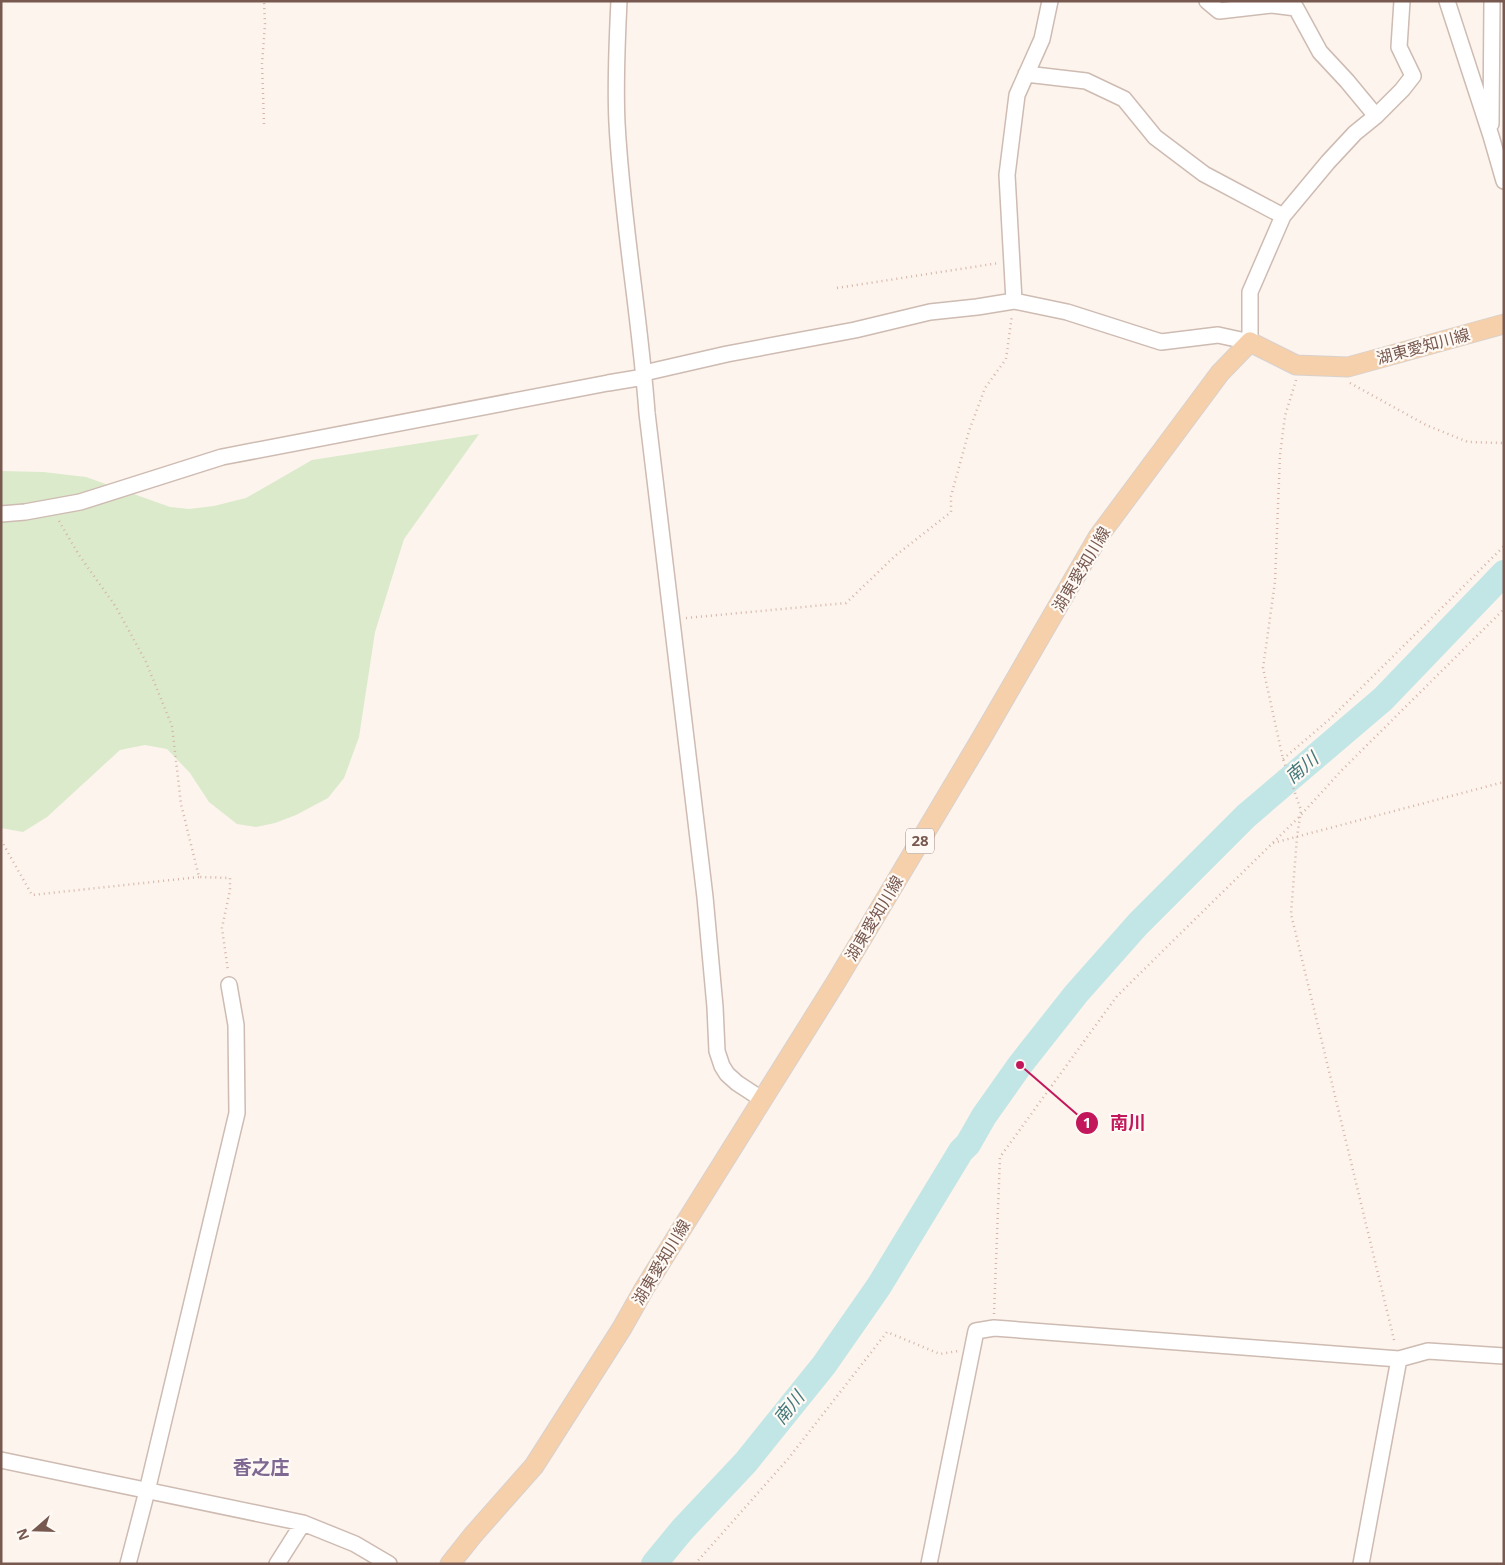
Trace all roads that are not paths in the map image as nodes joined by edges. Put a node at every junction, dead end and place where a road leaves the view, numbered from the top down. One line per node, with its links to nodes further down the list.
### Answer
1 (619, 1): 15 (street)
2 (1050, 1): 7 (street)
3 (1207, 1): 8 (street)
4 (1402, 1): 8 (street)
5 (1447, 1): 9 (street)
6 (1492, 1): 9 (street)
7 (1026, 74): 11 (street); 12 (street)
8 (1376, 116): 11 (street)
9 (1491, 136): 10 (street)
10 (1504, 181)
11 (1283, 216): 14 (street)
12 (1014, 301): 14 (street); 15 (street)
13 (1504, 324): 14 (main road, 湖東愛知川線)
14 (1250, 342): 18 (main road, 湖東愛知川線 / 28)
15 (644, 375): 16 (street); 18 (street)
16 (1, 514)
17 (230, 985): 22 (street)
18 (763, 1100): 27 (main road, 湖東愛知川線 / 28)
19 (1504, 1356): 20 (street)
20 (1399, 1359): 28 (street); 29 (street)
21 (1, 1460): 22 (street)
22 (147, 1491): 23 (street); 24 (street)
23 (303, 1523): 25 (street); 26 (street)
24 (128, 1564)
25 (277, 1564)
26 (390, 1564)
27 (450, 1564)
28 (929, 1564)
29 (1361, 1564)

